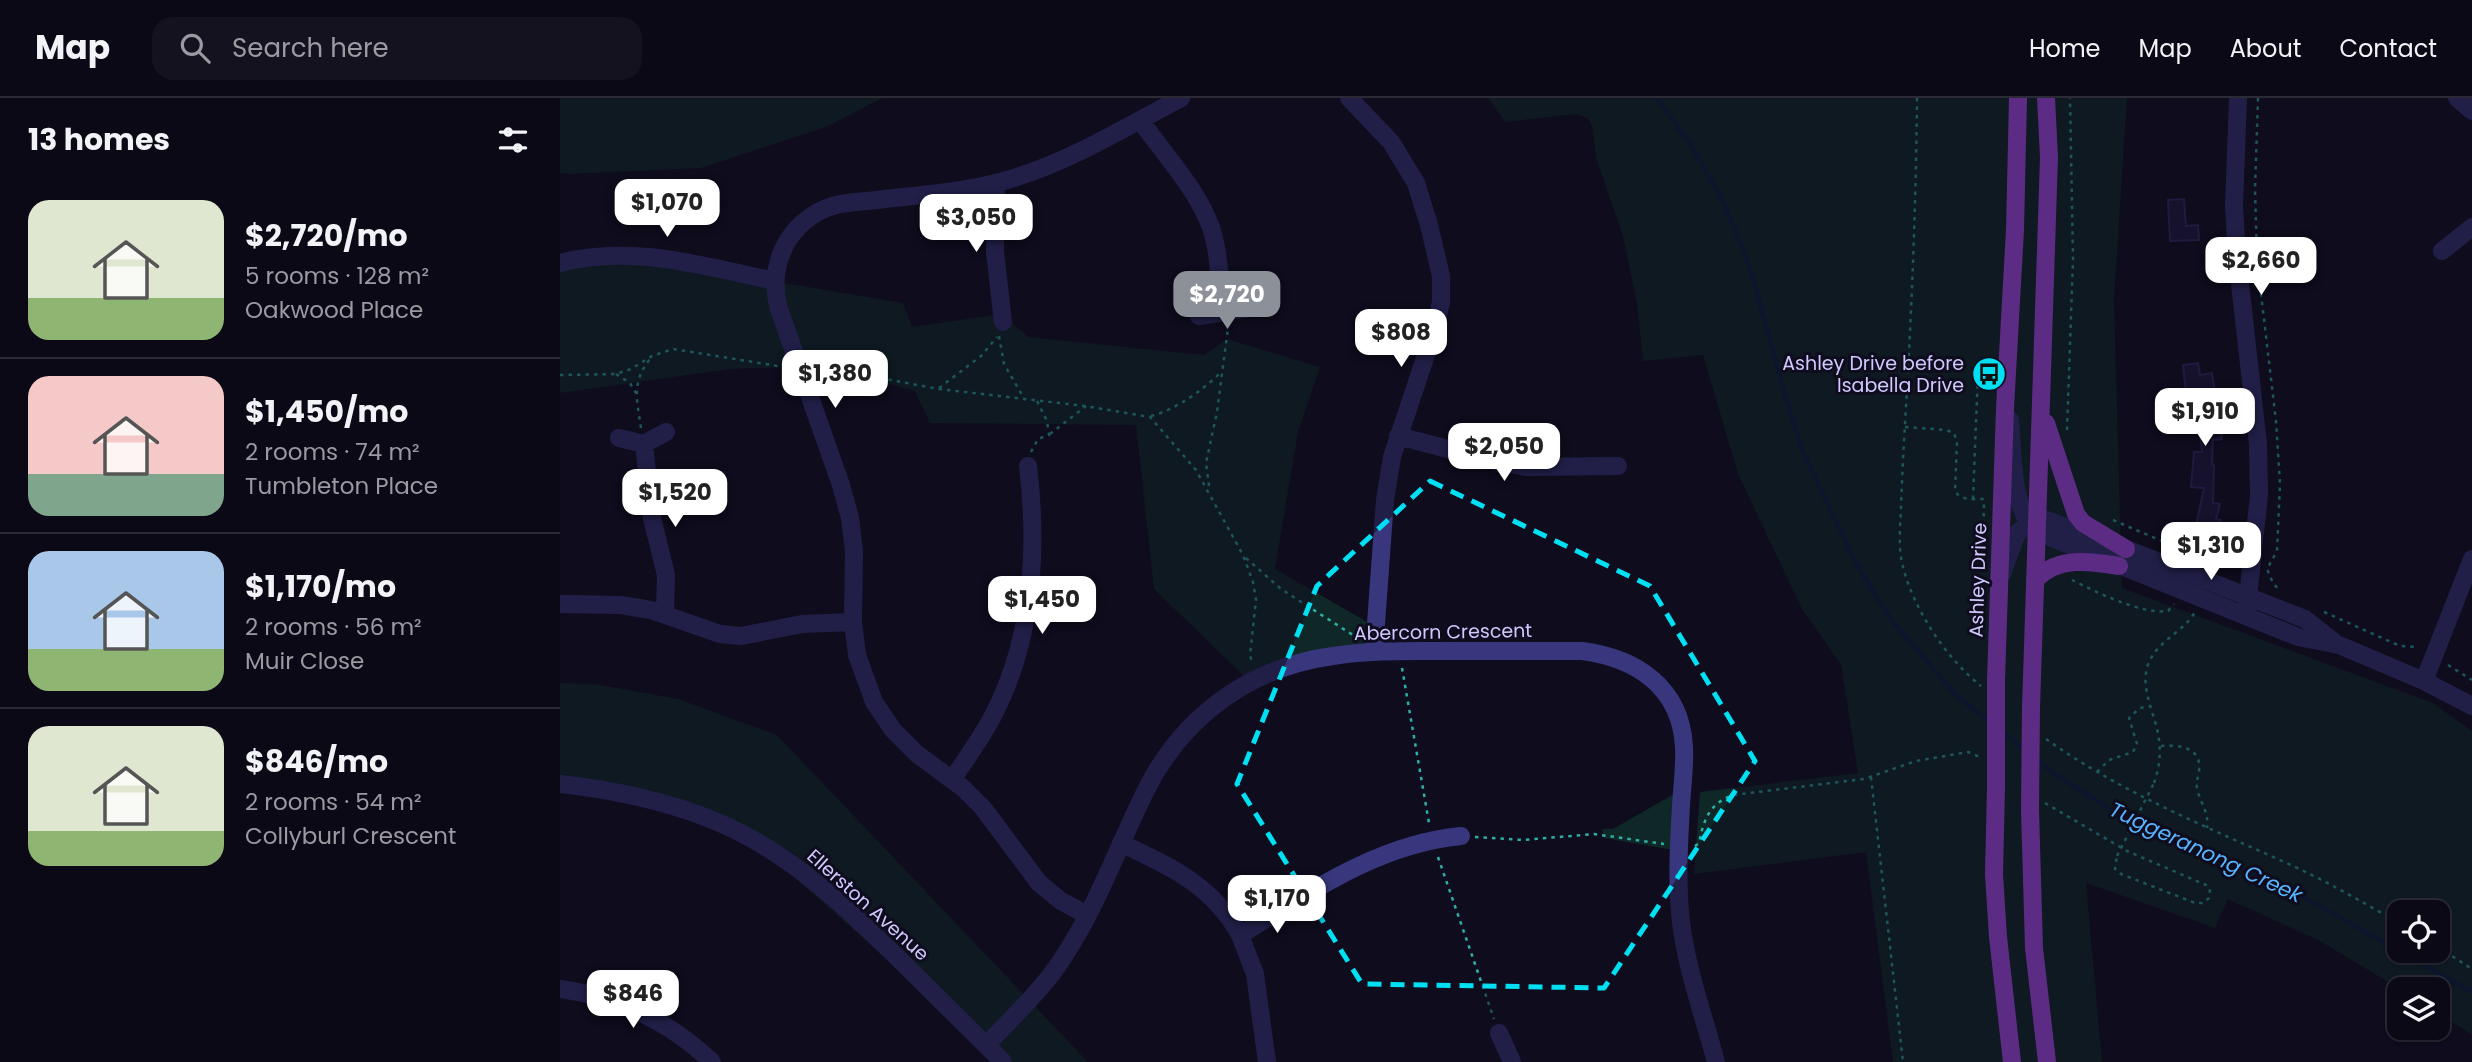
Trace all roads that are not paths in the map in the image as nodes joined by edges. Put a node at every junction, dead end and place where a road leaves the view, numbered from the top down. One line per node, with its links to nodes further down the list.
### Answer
1 (1181, 98): 8 (street)
2 (1349, 98): 21 (street)
3 (2018, 98): 18 (main road, Ashley Drive)
4 (2046, 98): 19 (main road)
5 (2238, 98): 32 (street)
6 (2457, 98): 7 (street)
7 (2472, 111)
8 (1140, 120): 9 (street); 15 (street)
9 (996, 183): 13 (street); 17 (street)
10 (2472, 227): 11 (street)
11 (2442, 251)
12 (560, 263): 13 (street)
13 (775, 281): 36 (street)
14 (1249, 308): 15 (street)
15 (1223, 312): 16 (street)
16 (1199, 316)
17 (1003, 322)
18 (2007, 384): 26 (street); 31 (main road, Ashley Drive)
19 (2042, 410): 26 (main road); 27 (main road)
20 (666, 432): 23 (street)
21 (1398, 436): 25 (street); 38 (street)
22 (619, 438): 23 (street)
23 (644, 444): 34 (street)
24 (1028, 466): 41 (street)
25 (1618, 466)
26 (2034, 524): 27 (street); 29 (street); 30 (main road); 31 (street)
27 (2126, 549): 32 (street)
28 (2472, 559): 39 (street)
29 (2119, 566): 30 (main road); 35 (street)
30 (2035, 580): 56 (main road, bridge)
31 (1998, 586): 55 (main road, Ashley Drive, bridge)
32 (2248, 597): 35 (street); 37 (street)
33 (560, 604): 34 (street)
34 (665, 614): 36 (street)
35 (2246, 616): 37 (street)
36 (853, 622): 41 (street)
37 (2339, 645): 39 (street)
38 (1374, 651): 44 (street, Abercorn Crescent); 54 (street, Abercorn Crescent)
39 (2424, 681): 40 (street)
40 (2472, 706)
41 (952, 780): 45 (street)
42 (560, 784): 49 (street, Ellerston Avenue)
43 (1461, 836): 46 (street)
44 (1121, 843): 45 (street, Abercorn Crescent); 46 (street)
45 (1087, 915): 49 (street, Abercorn Crescent)
46 (1240, 935): 52 (street)
47 (560, 989): 50 (street)
48 (1499, 1033): 53 (street)
49 (986, 1045): 51 (street, Ellerston Avenue)
50 (712, 1062)
51 (1003, 1062)
52 (1267, 1062)
53 (1512, 1062)
54 (1716, 1062)
55 (2012, 1062)
56 (2047, 1062)

